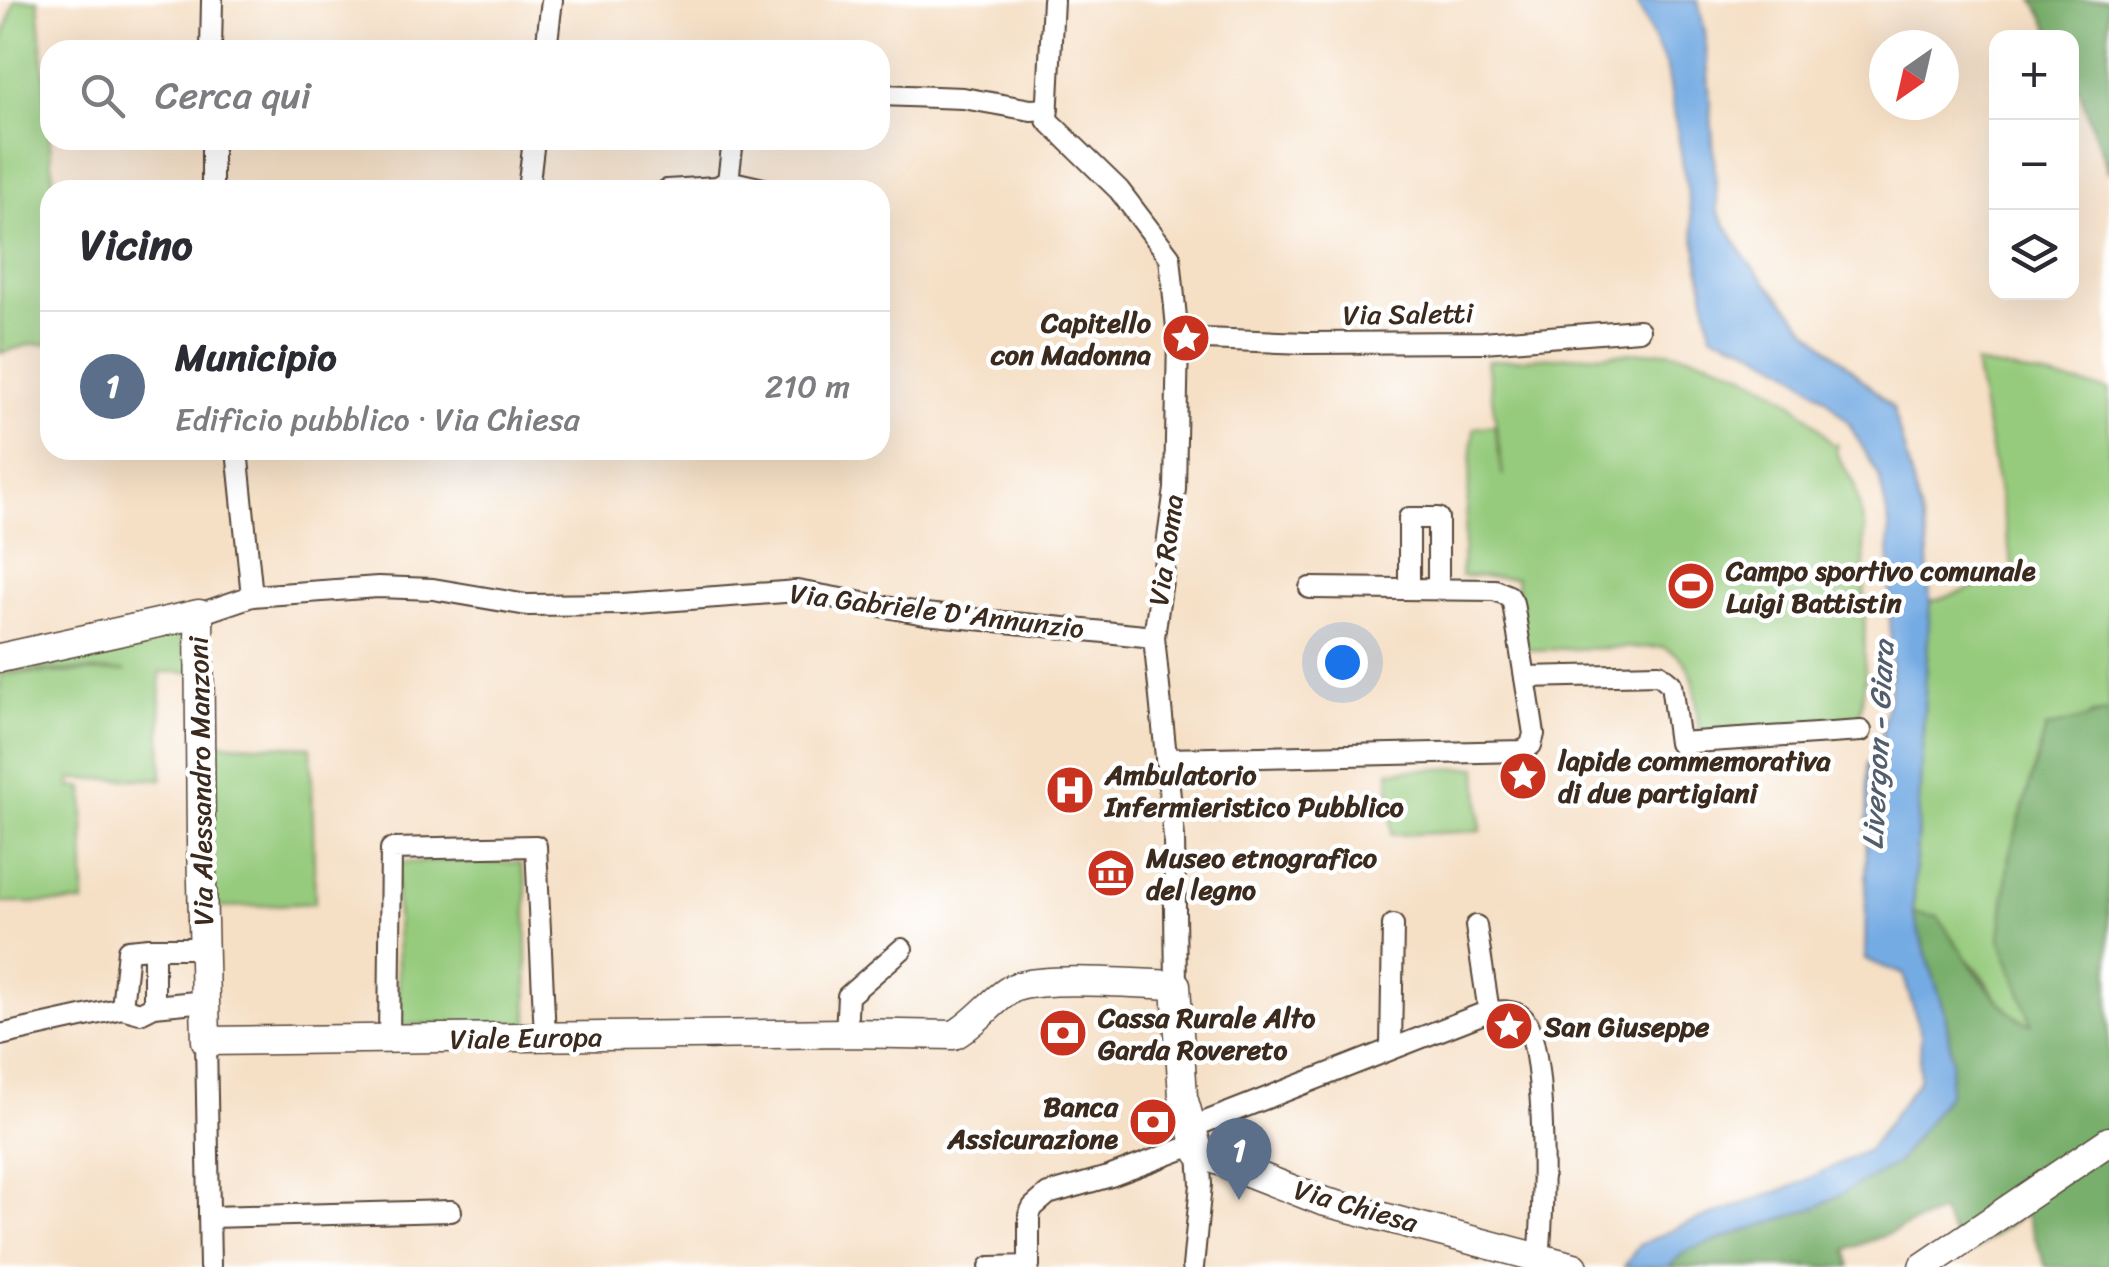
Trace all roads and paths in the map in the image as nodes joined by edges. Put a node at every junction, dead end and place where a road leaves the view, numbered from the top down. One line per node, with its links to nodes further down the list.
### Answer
1 (212, 0): 4 (street)
2 (552, 0): 5 (street)
3 (1053, 0): 7 (street)
4 (211, 40)
5 (547, 40)
6 (890, 94): 7 (street)
7 (1047, 114): 15 (street, Via Roma)
8 (212, 150): 11 (street)
9 (533, 150): 12 (street)
10 (732, 150): 13 (street)
11 (212, 180)
12 (529, 180)
13 (728, 180)
14 (1639, 330): 15 (street, Via Saletti)
15 (1178, 338): 22 (street, Via Roma)
16 (239, 460): 20 (street)
17 (1310, 588): 18 (street)
18 (1409, 588): 19 (street); 19 (street)
19 (1438, 588): 24 (street)
20 (252, 596): 21 (street, Via Gabriele D'Annunzio); 22 (street, Via Gabriele D'Annunzio)
21 (200, 614): 23 (main road, Via Gabriele D'Annunzio); 30 (main road, Via Alessandro Manzoni)
22 (1154, 638): 26 (street, Via Roma)
23 (3, 657)
24 (1525, 677): 25 (street); 26 (street)
25 (1861, 731)
26 (1166, 759): 32 (street, Via Roma)
27 (1394, 925): 42 (street)
28 (1476, 926): 36 (street)
29 (149, 948): 30 (street, Via Alessandro Manzoni); 34 (street); 35 (street)
30 (203, 948): 33 (main road, Via Alessandro Manzoni)
31 (902, 949): 37 (street)
32 (1176, 985): 37 (main road, Viale Europa); 44 (main road, Via Roma)
33 (206, 1000): 34 (street); 41 (main road, Via Alessandro Manzoni)
34 (154, 1006): 35 (street)
35 (122, 1008): 38 (street)
36 (1489, 1012): 42 (street); 47 (street)
37 (846, 1034): 39 (main road, Viale Europa)
38 (0, 1035)
39 (545, 1036): 40 (main road, Viale Europa); 40 (street)
40 (389, 1040): 41 (main road, Viale Europa)
41 (206, 1041): 46 (street, Via Alessandro Manzoni)
42 (1392, 1048): 44 (street)
43 (2109, 1141): 52 (main road)
44 (1195, 1142): 47 (main road, Via Chiesa); 50 (street); 51 (street)
45 (450, 1211): 46 (street)
46 (210, 1217): 48 (street, Via Alessandro Manzoni)
47 (1555, 1262)
48 (210, 1267)
49 (990, 1267): 50 (street)
50 (1029, 1267)
51 (1193, 1267)
52 (1923, 1267)

